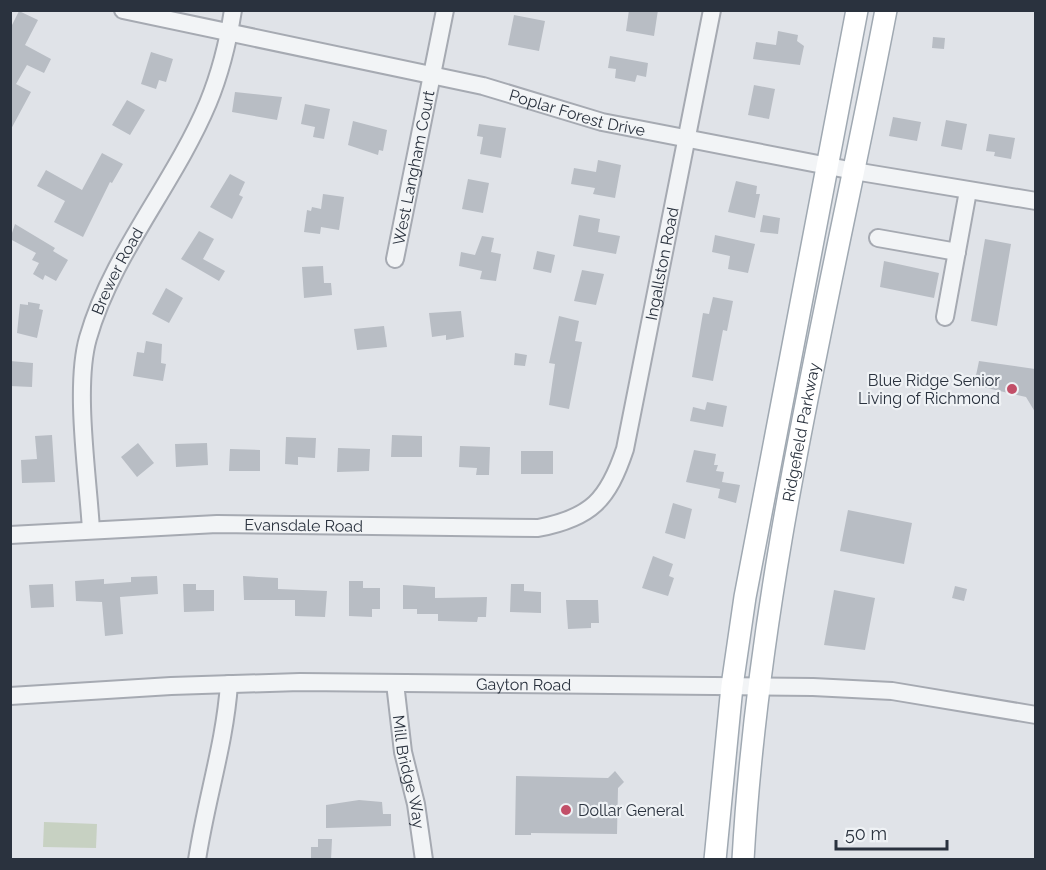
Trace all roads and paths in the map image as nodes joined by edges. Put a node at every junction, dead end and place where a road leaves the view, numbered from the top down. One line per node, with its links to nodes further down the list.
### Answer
1 (123, 10): 7 (street, Poplar Forest Drive)
2 (233, 10): 7 (street, Brewer Road)
3 (445, 10): 8 (street, West Langham Court)
4 (712, 10): 9 (street, Ingallston Road)
5 (857, 10): 10 (main road, Ridgefield Parkway)
6 (886, 10): 11 (main road, Ridgefield Parkway)
7 (229, 34): 8 (street, Poplar Forest Drive); 19 (street, Brewer Road)
8 (432, 75): 9 (street, Poplar Forest Drive); 16 (street, West Langham Court)
9 (686, 139): 10 (street, Poplar Forest Drive); 18 (street, Ingallston Road)
10 (827, 166): 11 (street, Poplar Forest Drive); 23 (main road, Ridgefield Parkway)
11 (854, 171): 12 (street, Poplar Forest Drive); 24 (main road, Ridgefield Parkway)
12 (968, 191): 13 (street, Poplar Forest Drive); 15 (street)
13 (1035, 201)
14 (878, 238): 15 (street)
15 (957, 252): 17 (street)
16 (395, 259)
17 (945, 317)
18 (592, 508): 19 (street, Evansdale Road)
19 (91, 530): 20 (street, Evansdale Road)
20 (10, 534)
21 (395, 683): 22 (street, Gayton Road); 23 (street, Gayton Road); 28 (street, Mill Bridge Way)
22 (229, 684): 25 (street, Gayton Road); 27 (street)
23 (732, 686): 24 (street, Gayton Road); 29 (main road, Ridgefield Parkway)
24 (759, 687): 26 (street, Gayton Road); 30 (main road, Ridgefield Parkway)
25 (10, 696)
26 (1035, 715)
27 (197, 860)
28 (424, 860)
29 (715, 860)
30 (743, 860)

